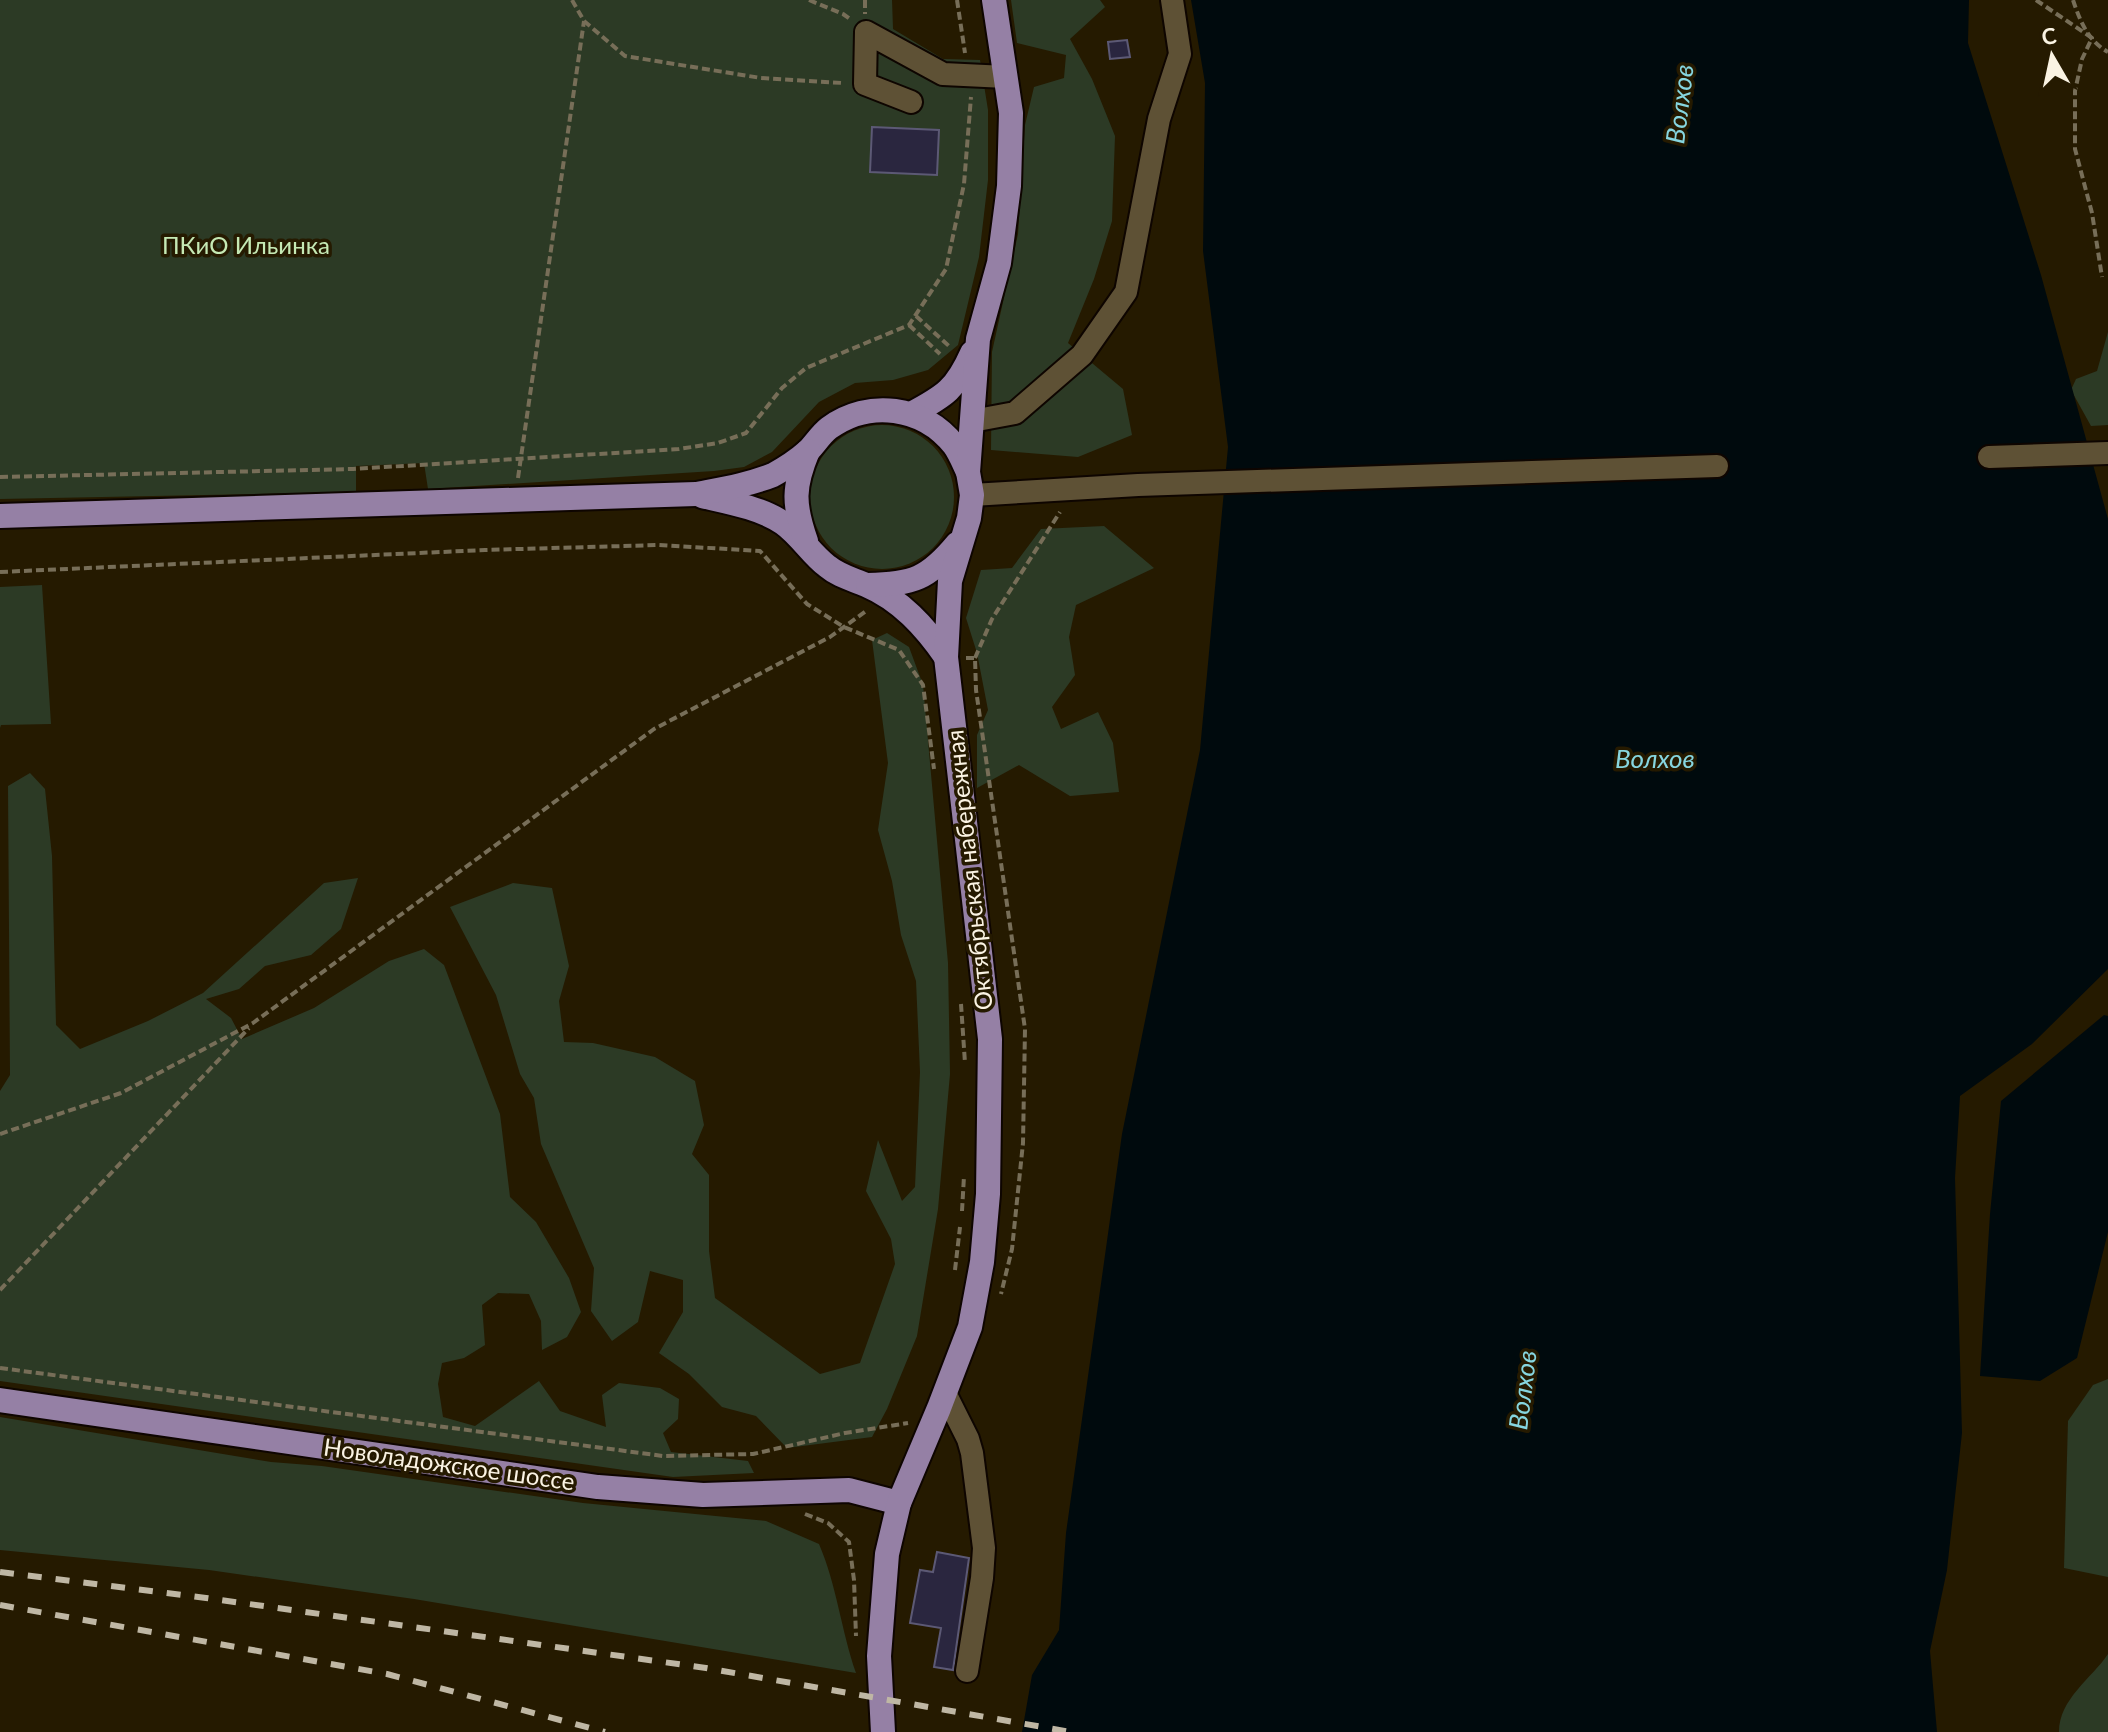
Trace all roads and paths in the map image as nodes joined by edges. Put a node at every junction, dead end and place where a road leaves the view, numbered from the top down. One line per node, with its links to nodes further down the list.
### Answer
1 (572, 0): 8 (path)
2 (809, 0): 9 (path)
3 (957, 0): 12 (path)
4 (994, 0): 13 (main road, Октябрьская набережная)
5 (1172, 0): 23 (street)
6 (2036, 0): 10 (path)
7 (2073, 0): 10 (path)
8 (584, 21): 14 (path); 27 (path)
9 (866, 32): 12 (street); 14 (street)
10 (2092, 38): 11 (path); 16 (path)
11 (2108, 52)
12 (968, 75): 13 (street); 17 (path)
13 (1006, 77): 19 (main road, Октябрьская набережная)
14 (865, 84): 15 (street)
15 (911, 102)
16 (2102, 277)
17 (916, 316): 18 (path); 21 (path)
18 (909, 325): 20 (path); 27 (path)
19 (978, 339): 21 (main road); 23 (main road, Октябрьская набережная)
20 (940, 354)
21 (967, 362): 22 (main road)
22 (911, 414): 24 (main road); 30 (main road)
23 (972, 421): 30 (main road, Октябрьская набережная)
24 (808, 451): 32 (main road); 36 (main road)
25 (2108, 453): 26 (street)
26 (1989, 457)
27 (521, 458): 29 (path); 33 (path)
28 (1717, 466): 31 (street)
29 (0, 477)
30 (970, 484): 31 (street); 35 (main road, Октябрьская набережная)
31 (1075, 489): 41 (path)
32 (696, 494): 33 (main road); 36 (main road)
33 (515, 500): 34 (main road)
34 (0, 516)
35 (961, 539): 38 (main road); 40 (main road, Октябрьская набережная)
36 (826, 566): 38 (main road)
37 (0, 572): 39 (path)
38 (876, 590): 39 (path); 40 (main road)
39 (844, 627): 42 (path); 44 (path)
40 (946, 657): 51 (main road, Октябрьская набережная)
41 (975, 658)
42 (935, 777)
43 (960, 991): 45 (path)
44 (253, 1023): 46 (path); 49 (path)
45 (965, 1069)
46 (0, 1134)
47 (964, 1173): 48 (path)
48 (955, 1276)
49 (0, 1290)
50 (0, 1368): 53 (path)
51 (945, 1393): 55 (main road, Октябрьская набережная); 57 (street)
52 (0, 1400): 54 (main road, Новоладожское шоссе)
53 (909, 1422)
54 (790, 1490): 55 (main road, Новоладожское шоссе); 56 (path)
55 (899, 1503): 58 (main road, Октябрьская набережная)
56 (856, 1640)
57 (967, 1671)
58 (883, 1732)

